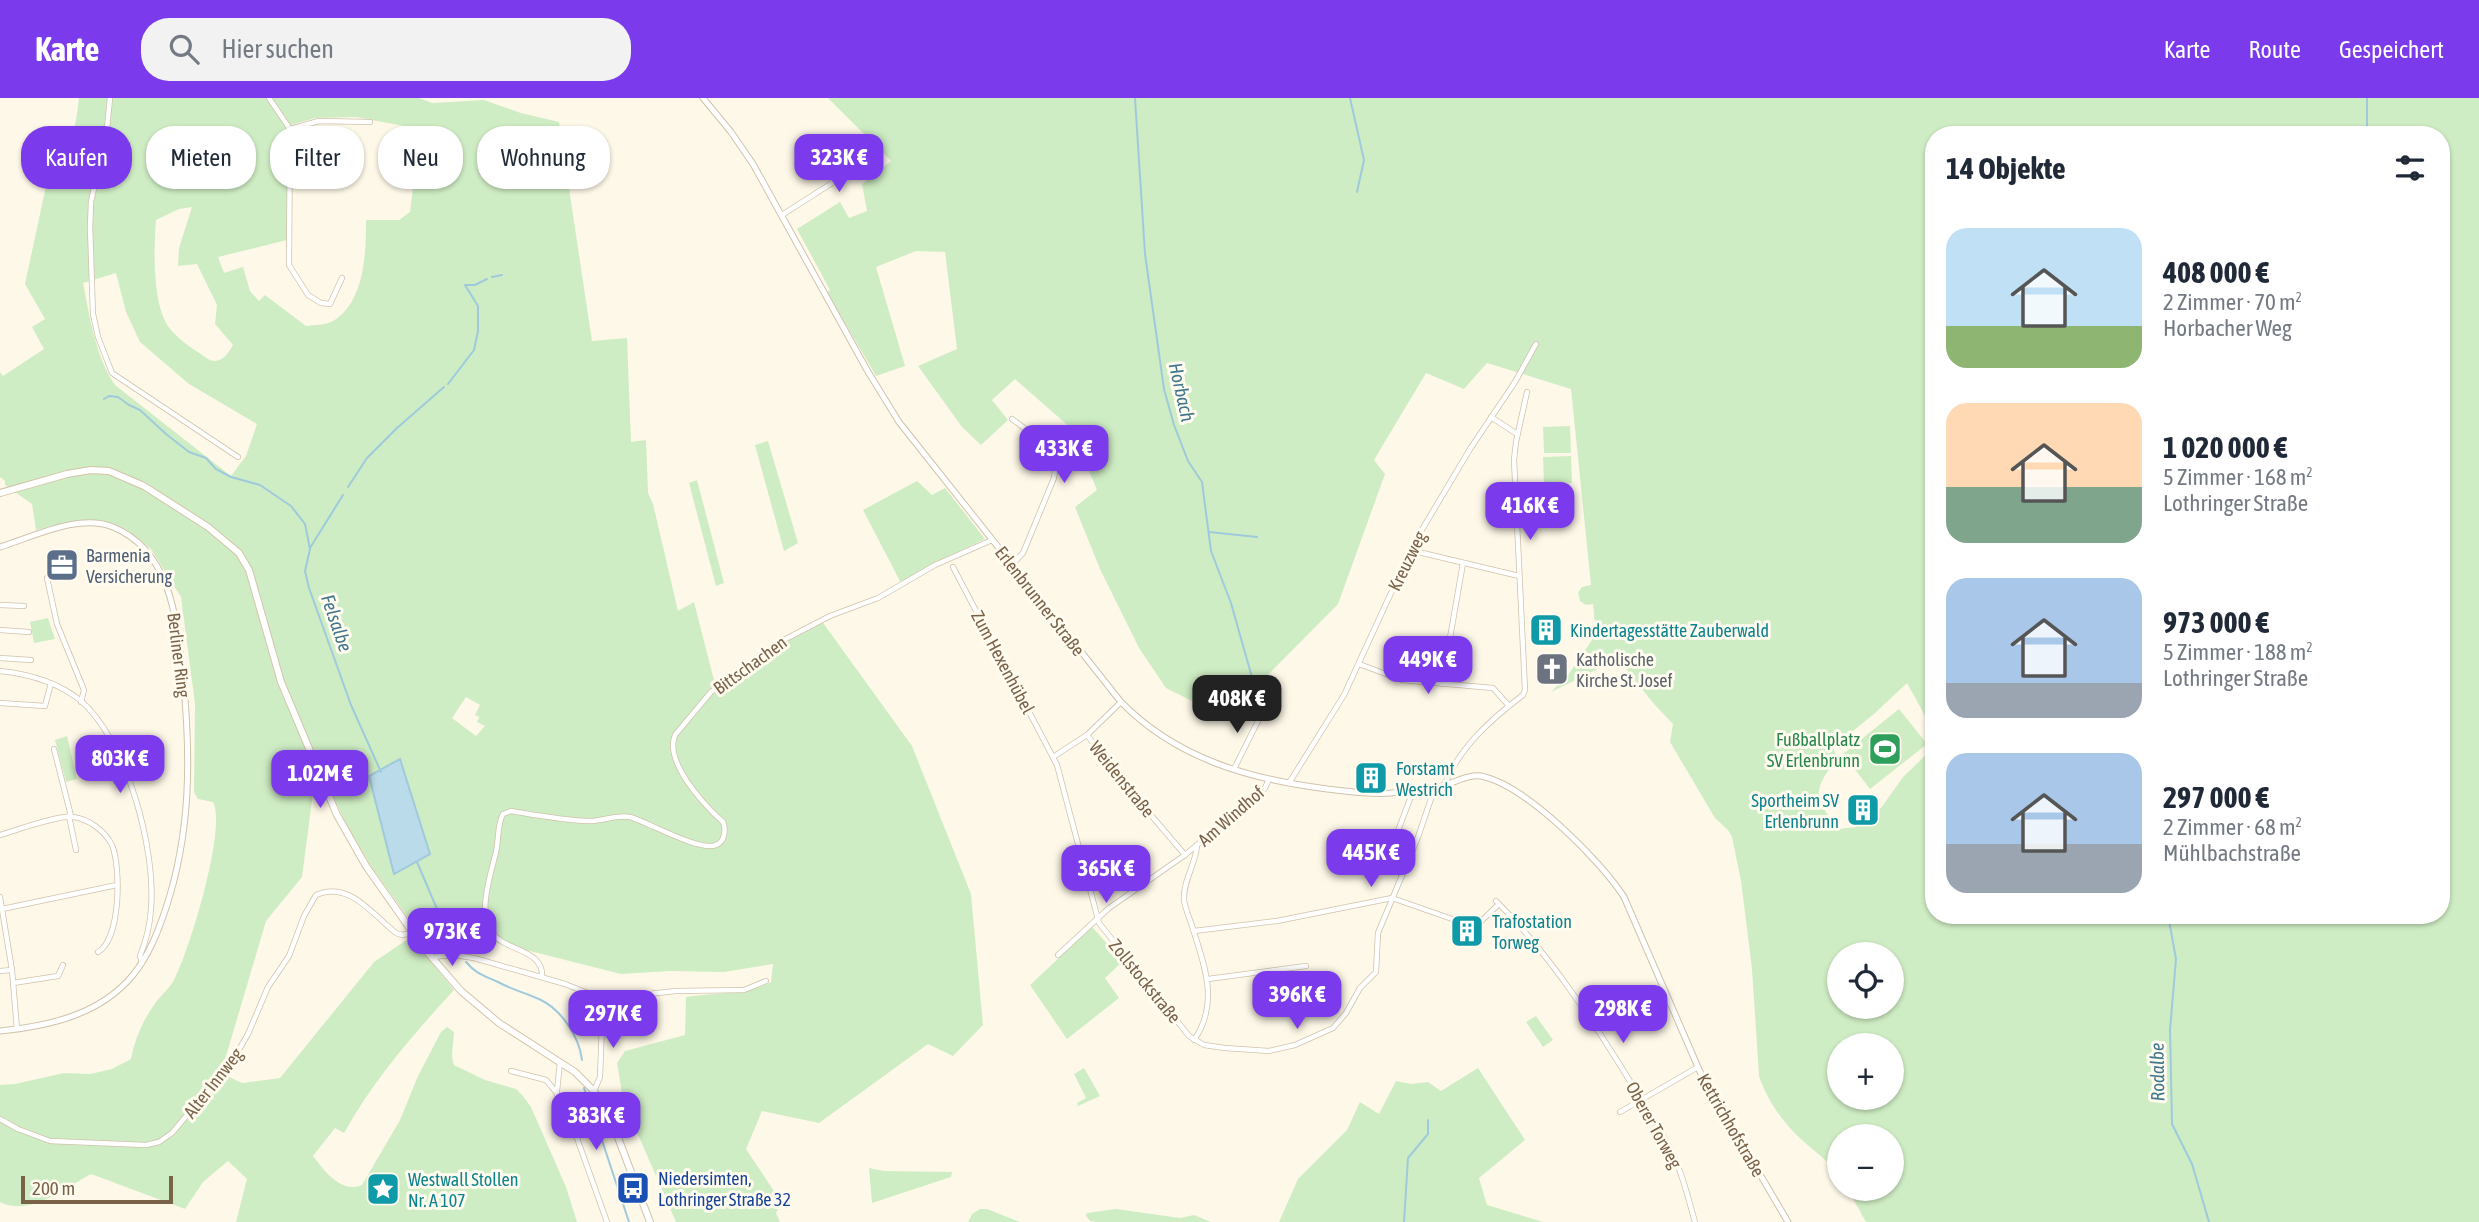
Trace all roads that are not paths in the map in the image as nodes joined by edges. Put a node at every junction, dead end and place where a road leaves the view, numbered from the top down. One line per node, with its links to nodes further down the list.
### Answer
1 (110, 98): 16 (street)
2 (269, 98): 5 (street)
3 (703, 98): 9 (street, Erlenbrunner Straße)
4 (369, 122): 6 (street)
5 (288, 126)
6 (300, 126)
7 (828, 152): 9 (street)
8 (290, 189): 10 (street)
9 (782, 215): 18 (street, Erlenbrunner Straße)
10 (342, 278)
11 (1536, 344): 13 (street, Kreuzweg)
12 (1527, 392): 15 (street)
13 (1491, 418): 15 (street); 20 (street, Kreuzweg)
14 (1012, 419): 22 (street)
15 (1517, 434): 24 (street)
16 (238, 457)
17 (0, 494): 64 (main road)
18 (992, 540): 22 (street, Erlenbrunner Straße); 73 (street, Bittschachen)
19 (0, 547): 61 (street, Berliner Ring)
20 (1410, 550): 21 (street); 32 (street, Kreuzweg)
21 (1463, 563): 24 (street); 35 (street)
22 (1012, 565): 37 (street, Erlenbrunner Straße)
23 (953, 567): 43 (street, Zum Hexenhübel)
24 (1519, 576): 39 (street)
25 (47, 578): 36 (street)
26 (0, 605): 27 (street)
27 (24, 606)
28 (0, 630): 29 (street)
29 (29, 632)
30 (0, 658): 31 (street)
31 (32, 660)
32 (1359, 664): 35 (street); 46 (street, Kreuzweg)
33 (0, 671): 34 (street)
34 (51, 683): 36 (street); 38 (street)
35 (1442, 684): 39 (street)
36 (81, 702): 59 (street)
37 (1121, 702): 41 (street); 44 (street, Erlenbrunner Straße)
38 (0, 704)
39 (1509, 706): 47 (street)
40 (1262, 713): 44 (street)
41 (1087, 735): 43 (street); 54 (street, Weidenstraße)
42 (54, 749): 50 (street)
43 (1053, 757): 62 (street, Zollstockstraße)
44 (1234, 769): 45 (street, Erlenbrunner Straße)
45 (1269, 779): 46 (street, Erlenbrunner Straße); 52 (street, Am Windhof)
46 (1289, 783): 49 (street, Erlenbrunner Straße)
47 (1444, 786): 48 (street, Kettrichhofstraße); 82 (street, Kettrichhofstraße)
48 (1435, 787): 49 (street, Erlenbrunner Straße); 55 (street)
49 (1413, 790): 55 (street)
50 (70, 816): 51 (street); 53 (street); 56 (street)
51 (0, 835)
52 (1197, 846): 54 (street, Am Windhof); 63 (street)
53 (76, 850)
54 (1185, 855): 62 (street, Am Windhof)
55 (1408, 862): 58 (street)
56 (117, 885): 60 (street); 65 (street)
57 (0, 897): 60 (street)
58 (1392, 898): 63 (street); 80 (street, Zollstockstraße); 86 (street, Oberer Torweg)
59 (151, 911): 61 (street); 68 (street)
60 (2, 912): 71 (street)
61 (164, 914): 68 (street, Berliner Ring)
62 (1097, 918): 66 (street, Am Windhof); 80 (street, Zollstockstraße)
63 (1194, 932): 74 (street)
64 (412, 933): 67 (main road); 89 (street, Alter Innweg)
65 (98, 952)
66 (1058, 955)
67 (431, 957): 73 (street); 81 (main road)
68 (142, 964): 78 (street, Berliner Ring)
69 (64, 965): 76 (street)
70 (1306, 966): 74 (street)
71 (12, 970): 72 (street); 76 (street)
72 (0, 971)
73 (542, 977): 77 (street)
74 (1208, 979): 80 (street)
75 (766, 981): 77 (street)
76 (13, 982): 78 (street)
77 (603, 999): 84 (street)
78 (18, 1030): 79 (street, Berliner Ring)
79 (0, 1031)
80 (1194, 1041)
81 (560, 1062): 84 (main road); 85 (street)
82 (1698, 1067): 86 (street); 94 (street, Kettrichhofstraße)
83 (511, 1071): 85 (street)
84 (594, 1090): 88 (main road)
85 (556, 1092): 90 (street)
86 (1642, 1101): 87 (street); 93 (street, Oberer Torweg)
87 (1620, 1112)
88 (608, 1114): 90 (street); 92 (main road)
89 (0, 1119)
90 (573, 1127): 91 (street)
91 (607, 1222)
92 (650, 1222)
93 (1695, 1222)
94 (1788, 1222)

